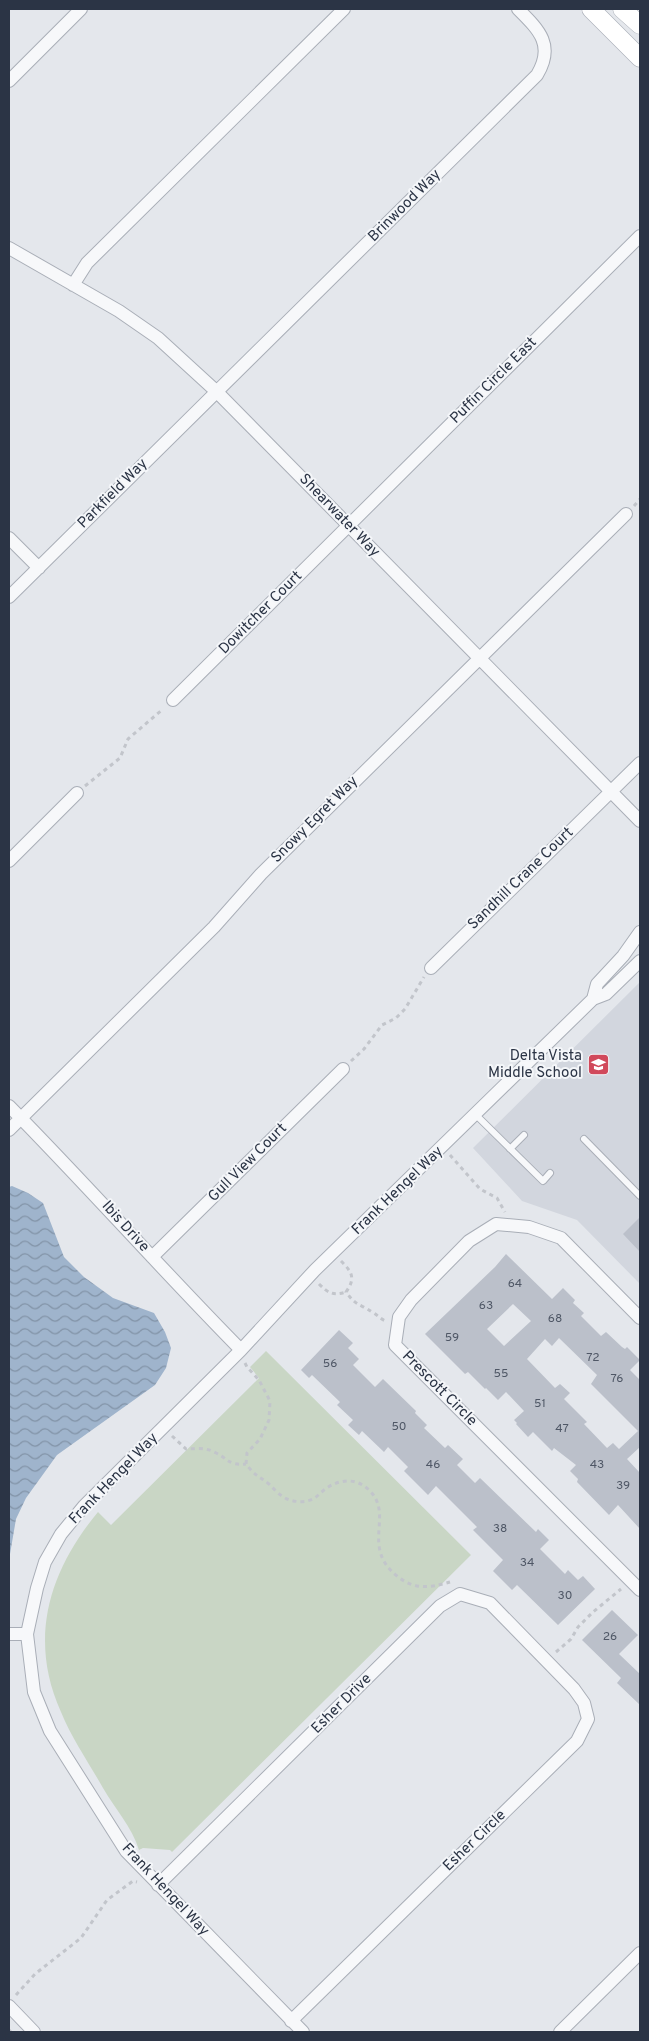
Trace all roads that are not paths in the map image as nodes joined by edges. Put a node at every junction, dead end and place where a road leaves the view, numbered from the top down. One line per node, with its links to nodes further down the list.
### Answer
1 (82, 9): 8 (street)
2 (344, 9): 11 (street)
3 (518, 9): 12 (street, Brinwood Way)
4 (591, 9): 7 (street)
5 (622, 9): 6 (street)
6 (640, 26)
7 (640, 58)
8 (9, 81)
9 (640, 236): 14 (street, Puffin Circle East)
10 (9, 248): 11 (street, Shearwater Way)
11 (73, 285): 12 (street, Shearwater Way)
12 (217, 392): 14 (street, Shearwater Way); 16 (street, Parkfield Way)
13 (626, 514): 18 (street, Snowy Egret Way)
14 (348, 526): 18 (street, Shearwater Way); 19 (street, Dowitcher Court)
15 (9, 538): 16 (street)
16 (39, 568): 17 (street, Parkfield Way)
17 (9, 597)
18 (478, 658): 21 (street, Shearwater Way); 32 (street, Snowy Egret Way)
19 (173, 700)
20 (640, 763): 21 (street, Sandhill Crane Court)
21 (612, 791): 23 (street, Shearwater Way); 27 (street, Sandhill Crane Court)
22 (77, 793): 24 (street)
23 (640, 821)
24 (9, 861)
25 (640, 932): 28 (street, Frank Hengel Way)
26 (640, 961): 28 (street, Frank Hengel Way)
27 (431, 968)
28 (593, 999): 31 (street, Frank Hengel Way)
29 (343, 1069): 39 (street, Gull View Court)
30 (9, 1106): 32 (street, Ibis Drive)
31 (476, 1115): 36 (lane); 41 (street, Frank Hengel Way)
32 (21, 1118): 33 (street, Snowy Egret Way); 39 (street, Ibis Drive)
33 (9, 1130)
34 (524, 1135): 36 (lane)
35 (584, 1139): 38 (lane)
36 (510, 1149): 37 (lane)
37 (550, 1173)
38 (640, 1196)
39 (152, 1257): 41 (street, Ibis Drive)
40 (640, 1318): 42 (street, Prescott Circle)
41 (241, 1350): 45 (street, Frank Hengel Way)
42 (640, 1590)
43 (460, 1594): 46 (street, Esher Drive); 49 (street, Esher Circle)
44 (9, 1634): 45 (street)
45 (27, 1634): 46 (street, Frank Hengel Way)
46 (158, 1885): 49 (street, Frank Hengel Way)
47 (640, 1953): 52 (street)
48 (11, 2002): 50 (street)
49 (292, 2021): 51 (street, Frank Hengel Way)
50 (34, 2032)
51 (303, 2032)
52 (560, 2032)

